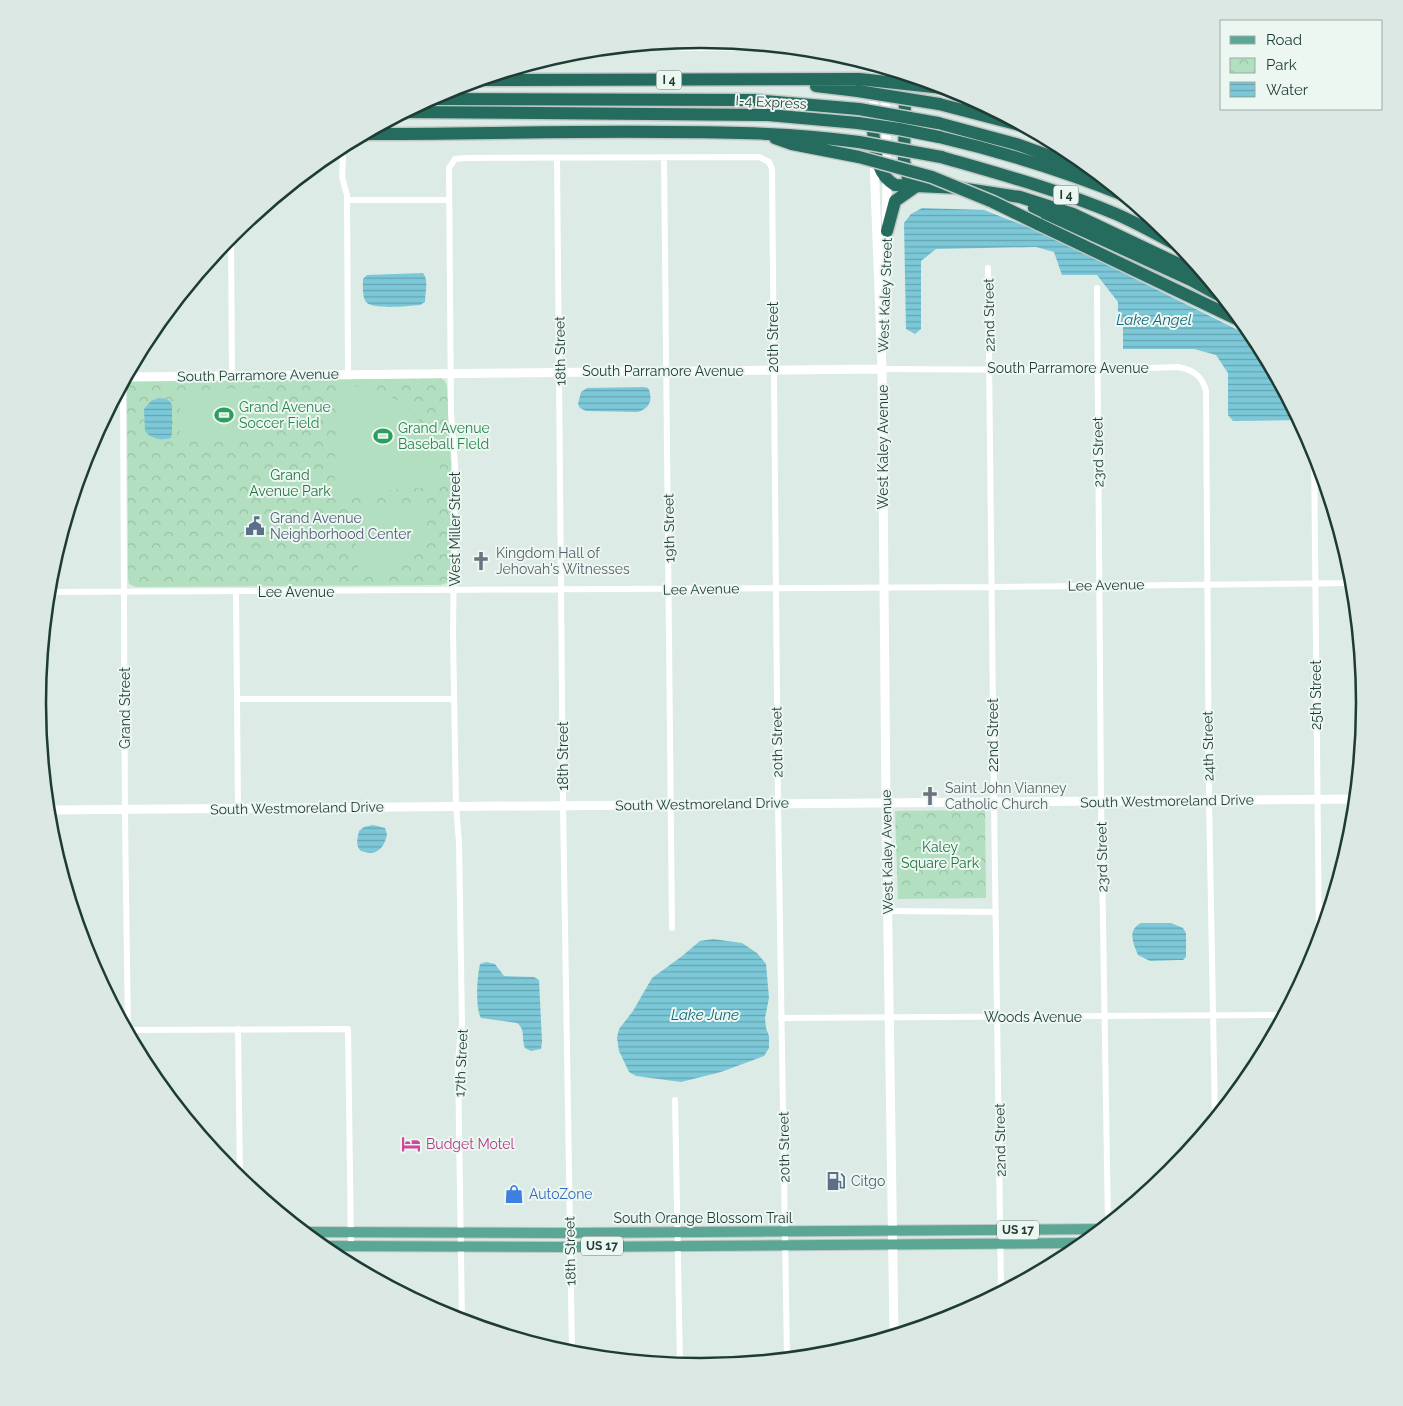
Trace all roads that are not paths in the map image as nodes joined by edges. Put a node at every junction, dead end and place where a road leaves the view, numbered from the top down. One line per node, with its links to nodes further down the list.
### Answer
1 (875, 71): 8 (street, West Kaley Street)
2 (882, 74): 8 (highway)
3 (883, 74): 19 (street, West Kaley Street)
4 (500, 80): 6 (highway, I 4)
5 (912, 83): 21 (highway)
6 (859, 85): 7 (highway, bridge); 11 (highway, I 4, bridge)
7 (925, 88)
8 (874, 95): 12 (street, West Kaley Street)
9 (449, 99): 18 (highway, I-4 Express, bridge)
10 (419, 112): 22 (highway, I-4 Express, bridge)
11 (999, 119)
12 (873, 131): 19 (highway); 34 (street, West Kaley Street)
13 (761, 133): 14 (highway, I 4); 27 (highway, I 4, bridge); 33 (highway, bridge)
14 (378, 134)
15 (343, 157): 24 (street)
16 (557, 158): 17 (street); 25 (street, West Miller Street); 40 (street, 18th Street)
17 (664, 158): 36 (street, 19th Street); 37 (street, 20th Street)
18 (1076, 166)
19 (887, 180): 20 (highway); 26 (street, West Kaley Street)
20 (915, 186): 21 (highway); 26 (highway)
21 (938, 187): 23 (highway)
22 (1107, 189)
23 (984, 191): 30 (highway); 32 (highway)
24 (347, 200): 25 (street); 41 (street)
25 (449, 200): 39 (street, West Miller Street)
26 (886, 231): 34 (street, West Kaley Street)
27 (1164, 239)
28 (231, 247): 42 (street)
29 (988, 268): 35 (street, 22nd Street)
30 (1195, 272)
31 (1097, 288): 38 (street, 23rd Street)
32 (1210, 290)
33 (1229, 315)
34 (882, 368): 35 (street, South Parramore Avenue); 37 (street, South Parramore Avenue); 53 (street, West Kaley Avenue)
35 (990, 369): 38 (street, South Parramore Avenue); 51 (street, 22nd Street)
36 (667, 370): 37 (street, South Parramore Avenue); 40 (street, South Parramore Avenue); 54 (street, 19th Street)
37 (774, 370): 52 (street, 20th Street)
38 (1097, 370): 43 (street, South Parramore Avenue); 50 (street, 23rd Street)
39 (450, 372): 40 (street, South Parramore Avenue); 41 (street, South Parramore Avenue); 55 (street, West Miller Street)
40 (560, 372): 56 (street, 18th Street)
41 (348, 374): 42 (street, South Parramore Avenue)
42 (232, 375): 44 (street, South Parramore Avenue)
43 (1198, 375): 49 (street, 24th Street)
44 (133, 377)
45 (123, 396): 58 (street, Grand Street)
46 (1314, 471): 47 (street, 25th Street)
47 (1315, 583): 48 (street, Lee Avenue); 49 (street, Lee Avenue); 64 (street, 25th Street)
48 (1345, 583)
49 (1206, 584): 50 (street, Lee Avenue); 63 (street, 24th Street)
50 (1100, 585): 51 (street, Lee Avenue); 65 (street, 23rd Street)
51 (992, 587): 53 (street, Lee Avenue); 67 (street, 22nd Street)
52 (776, 588): 53 (street, Lee Avenue); 54 (street, Lee Avenue); 68 (street, 20th Street)
53 (884, 588): 66 (street, West Kaley Avenue)
54 (669, 589): 56 (street, Lee Avenue); 70 (street, 19th Street)
55 (455, 590): 56 (street, Lee Avenue); 59 (street, Lee Avenue); 61 (street, West Miller Street)
56 (562, 590): 69 (street, 18th Street)
57 (56, 592): 58 (street, Lee Avenue)
58 (124, 592): 59 (street, Lee Avenue); 74 (street, Grand Street)
59 (236, 592): 60 (street)
60 (238, 699): 61 (street); 72 (street)
61 (454, 699): 71 (street, West Miller Street)
62 (1349, 799): 64 (street, South Westmoreland Drive)
63 (1209, 800): 64 (street, South Westmoreland Drive); 65 (street, South Westmoreland Drive); 81 (street, 24th Street)
64 (1317, 800): 77 (street, 25th Street)
65 (1101, 801): 67 (street, South Westmoreland Drive); 80 (street, 23rd Street)
66 (886, 802): 67 (street, South Westmoreland Drive); 68 (street, South Westmoreland Drive); 75 (street, West Kaley Avenue)
67 (994, 802): 76 (street, 22nd Street)
68 (778, 803): 70 (street, South Westmoreland Drive); 83 (street, 20th Street)
69 (563, 805): 70 (street, South Westmoreland Drive); 71 (street, South Westmoreland Drive); 100 (street, 18th Street)
70 (672, 805): 78 (street, 19th Street)
71 (456, 806): 72 (street, South Westmoreland Drive); 99 (street, 17th Street)
72 (238, 808): 74 (street, South Westmoreland Drive)
73 (56, 810): 74 (street, South Westmoreland Drive)
74 (125, 810): 85 (street, Grand Street)
75 (888, 911): 76 (street); 84 (street, West Kaley Avenue)
76 (996, 912): 82 (street, 22nd Street)
77 (1319, 923)
78 (672, 928)
79 (1277, 1015): 81 (street, Woods Avenue)
80 (1105, 1016): 81 (street, Woods Avenue); 82 (street, Woods Avenue); 91 (street, 23rd Street)
81 (1213, 1016): 89 (street, 24th Street)
82 (998, 1017): 84 (street, Woods Avenue); 93 (street, 22nd Street)
83 (781, 1018): 84 (street, Woods Avenue); 97 (street, 20th Street)
84 (890, 1018): 94 (street, West Kaley Avenue)
85 (128, 1019)
86 (238, 1030): 87 (street); 90 (street); 98 (street)
87 (134, 1031)
88 (675, 1100): 96 (street)
89 (1215, 1110)
90 (240, 1168)
91 (1108, 1217)
92 (1092, 1229): 93 (main road, South Orange Blossom Trail / US 17)
93 (1001, 1230): 94 (main road, South Orange Blossom Trail / US 17); 101 (street, 22nd Street)
94 (893, 1231): 97 (main road, South Orange Blossom Trail / US 17); 103 (street, West Kaley Avenue)
95 (316, 1232): 98 (main road, South Orange Blossom Trail / US 17)
96 (678, 1232): 97 (main road, South Orange Blossom Trail / US 17); 100 (main road, South Orange Blossom Trail / US 17); 108 (street)
97 (785, 1232): 104 (street, 20th Street)
98 (351, 1233): 99 (main road, South Orange Blossom Trail / US 17); 106 (street)
99 (461, 1233): 100 (main road, South Orange Blossom Trail / US 17); 107 (street, 17th Street)
100 (570, 1233): 109 (street, 18th Street)
101 (1000, 1243): 102 (main road, South Orange Blossom Trail / US 17); 103 (main road, South Orange Blossom Trail / US 17); 110 (street, 22nd Street)
102 (1073, 1243)
103 (893, 1244): 104 (main road, South Orange Blossom Trail / US 17); 112 (street, West Kaley Avenue)
104 (786, 1245): 108 (main road, South Orange Blossom Trail / US 17); 114 (street, 20th Street)
105 (334, 1246): 106 (main road, South Orange Blossom Trail / US 17)
106 (351, 1246): 107 (main road, South Orange Blossom Trail / US 17)
107 (461, 1246): 109 (main road, South Orange Blossom Trail / US 17); 111 (street, 17th Street)
108 (678, 1246): 109 (main road, South Orange Blossom Trail / US 17); 115 (street)
109 (570, 1247): 113 (street, 18th Street)
110 (1001, 1286)
111 (462, 1312)
112 (894, 1329)
113 (572, 1345)
114 (787, 1353)
115 (680, 1357)

